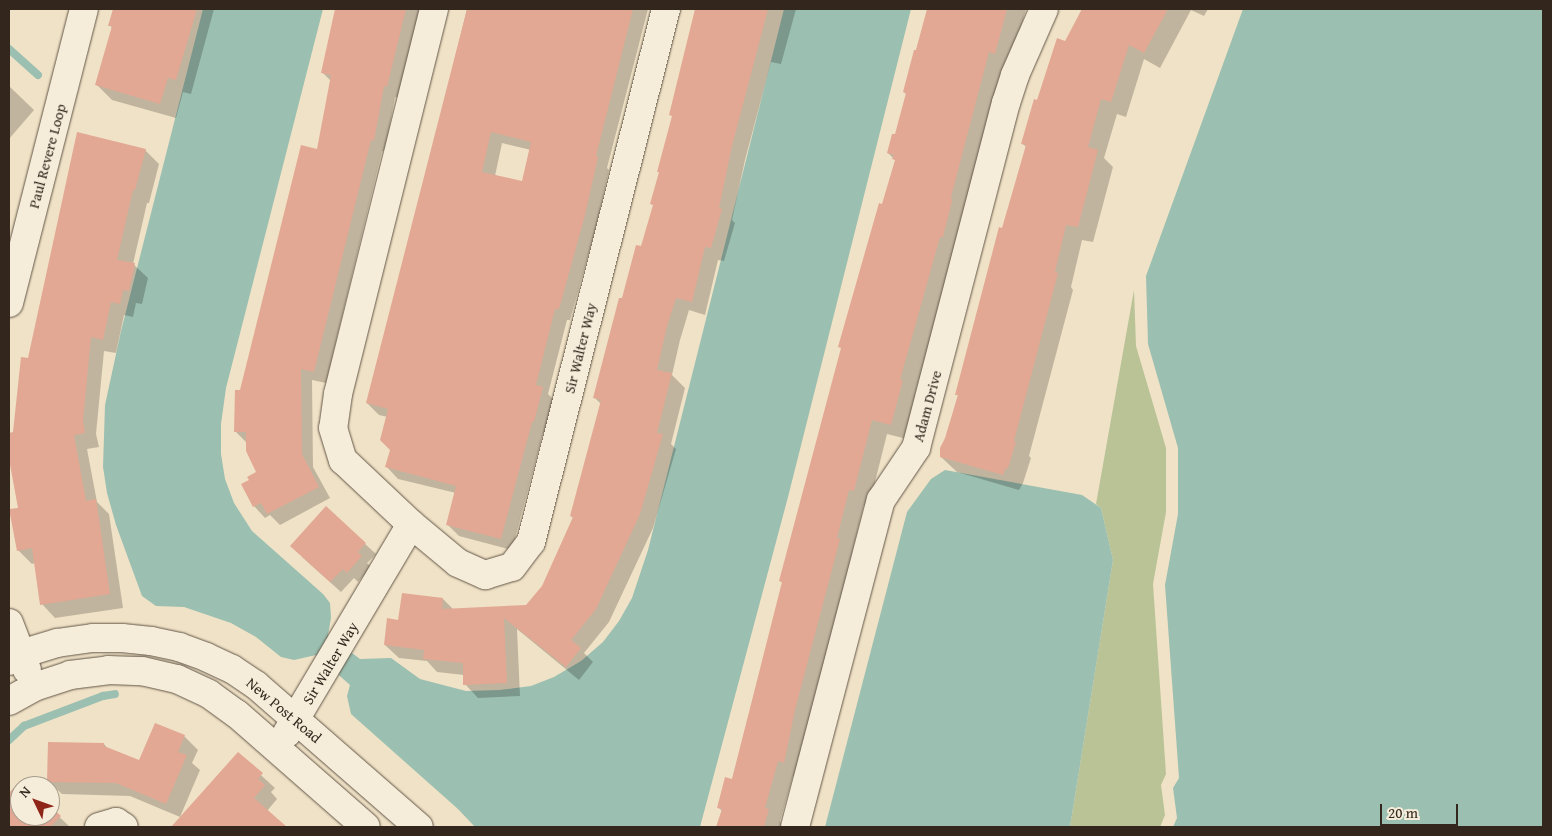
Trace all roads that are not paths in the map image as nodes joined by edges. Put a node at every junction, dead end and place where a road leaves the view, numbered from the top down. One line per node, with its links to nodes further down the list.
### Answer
1 (84, 9): 5 (street, Paul Revere Loop)
2 (434, 9): 6 (street, Sir Walter Way)
3 (666, 9): 6 (street, Sir Walter Way)
4 (1044, 9): 17 (street, Adam Drive)
5 (9, 303)
6 (412, 524): 11 (street, Sir Walter Way)
7 (9, 623): 8 (street)
8 (15, 658): 9 (street); 11 (street, New Post Road)
9 (34, 687): 10 (street); 12 (street)
10 (9, 701)
11 (296, 719): 12 (street, Sir Walter Way); 16 (street, New Post Road)
12 (276, 748): 15 (street)
13 (99, 827): 14 (street)
14 (124, 827)
15 (366, 827)
16 (419, 827)
17 (795, 827)

